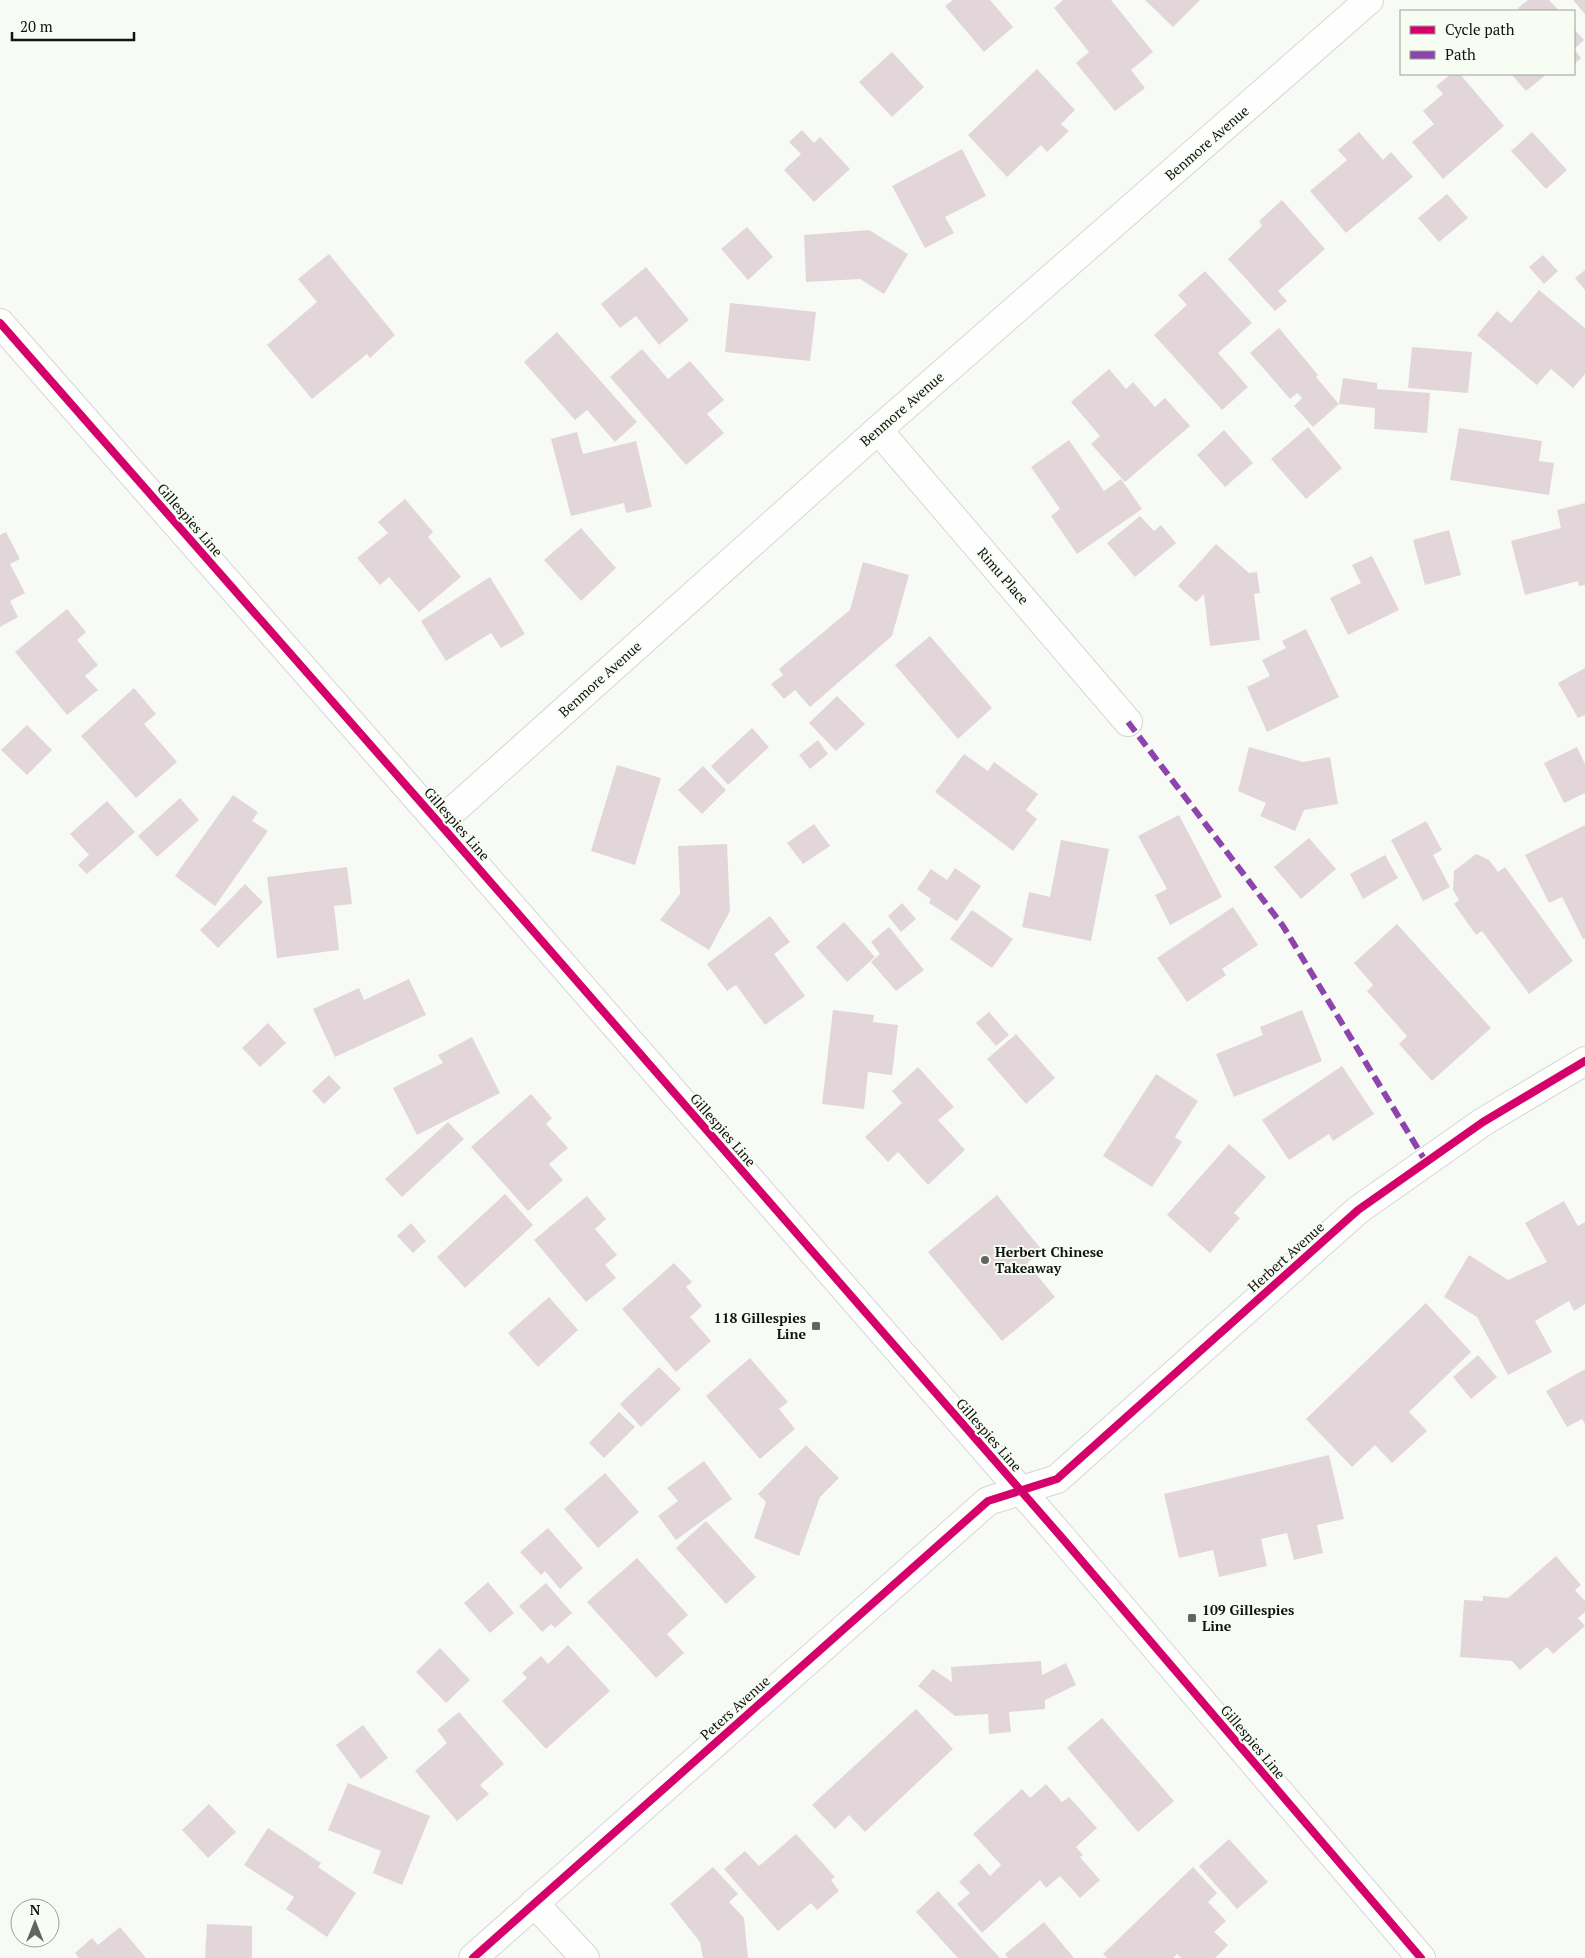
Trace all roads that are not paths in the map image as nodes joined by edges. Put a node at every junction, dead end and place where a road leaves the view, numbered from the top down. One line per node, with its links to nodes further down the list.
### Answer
1 (1369, 0): 3 (street, Benmore Avenue)
2 (0, 323): 5 (street, Gillespies Line)
3 (878, 430): 4 (street, Rimu Place); 5 (street, Benmore Avenue)
4 (1128, 722)
5 (439, 823): 7 (street, Gillespies Line)
6 (1585, 1061): 7 (street, Herbert Avenue)
7 (1020, 1490): 8 (street, Peters Avenue); 11 (street, Gillespies Line)
8 (534, 1903): 9 (street, Peters Avenue); 10 (street)
9 (473, 1958)
10 (585, 1958)
11 (1421, 1958)

